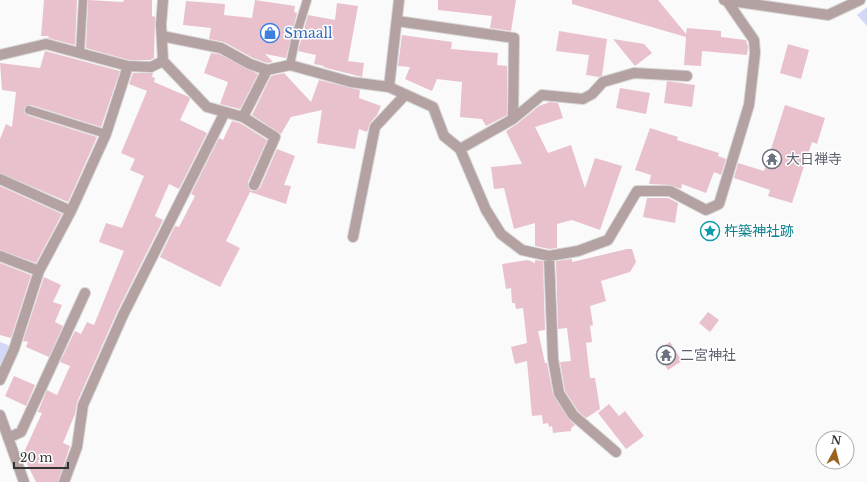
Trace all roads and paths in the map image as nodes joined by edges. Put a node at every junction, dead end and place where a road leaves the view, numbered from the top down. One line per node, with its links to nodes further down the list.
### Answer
1 (83, 0): 10 (lane)
2 (163, 0): 9 (street)
3 (307, 0): 13 (lane)
4 (399, 0): 8 (street)
5 (860, 0): 7 (street)
6 (725, 1): 7 (street); 30 (street)
7 (760, 3)
8 (397, 21): 17 (street); 22 (street)
9 (162, 36): 12 (street); 15 (street)
10 (80, 53): 11 (street); 14 (street)
11 (0, 54)
12 (163, 61): 14 (street); 20 (street)
13 (290, 65): 15 (street); 17 (street)
14 (128, 66): 23 (street)
15 (267, 70): 21 (street)
16 (687, 76): 22 (street)
17 (389, 87): 18 (street)
18 (405, 95): 24 (street); 28 (street)
19 (29, 110): 23 (lane)
20 (225, 112): 21 (street); 38 (street)
21 (242, 117): 26 (street)
22 (513, 119): 24 (street)
23 (106, 134): 27 (street)
24 (460, 150): 30 (street)
25 (0, 179): 27 (street)
26 (254, 185)
27 (71, 211): 31 (street)
28 (353, 237)
29 (0, 256): 31 (street)
30 (549, 256): 36 (street)
31 (39, 271): 33 (street)
32 (85, 294): 35 (street)
33 (0, 380)
34 (1, 421): 35 (street)
35 (8, 438): 37 (street)
36 (616, 452)
37 (24, 482)
38 (64, 482)

